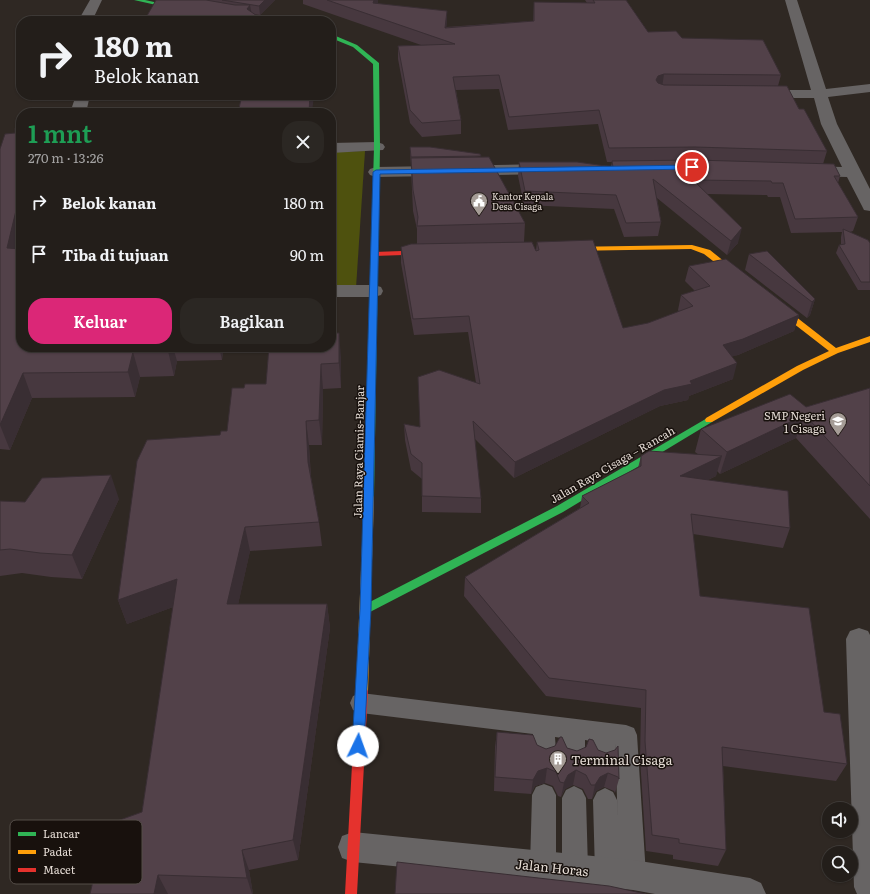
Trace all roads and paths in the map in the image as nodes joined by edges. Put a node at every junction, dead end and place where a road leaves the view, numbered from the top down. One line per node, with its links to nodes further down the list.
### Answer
1 (96, 0): 5 (street)
2 (137, 0): 4 (main road)
3 (792, 0): 9 (street)
4 (194, 10)
5 (88, 16)
6 (336, 37): 10 (main road, Jalan Raya Ciamis-Banjar)
7 (870, 88): 9 (street)
8 (749, 94): 9 (street)
9 (820, 94): 15 (street)
10 (377, 147): 11 (street); 14 (main road, Jalan Raya Ciamis-Banjar)
11 (336, 148)
12 (564, 169): 14 (street)
13 (791, 170): 15 (street)
14 (376, 172): 19 (main road, Jalan Raya Ciamis-Banjar)
15 (853, 172): 16 (street)
16 (870, 206)
17 (559, 249): 20 (main road)
18 (440, 252): 19 (main road)
19 (374, 254): 22 (main road, Jalan Raya Ciamis-Banjar)
20 (749, 285)
21 (336, 291): 22 (street)
22 (374, 291): 26 (main road, Jalan Raya Ciamis-Banjar)
23 (768, 299): 25 (main road)
24 (870, 339): 25 (main road, Jalan Raya Cisaga – Rancah)
25 (835, 351): 26 (main road, Jalan Raya Cisaga – Rancah)
26 (366, 609): 28 (main road, Jalan Raya Ciamis-Banjar)
27 (859, 639): 40 (street)
28 (361, 703): 29 (lane); 36 (main road, Jalan Raya Ciamis-Banjar)
29 (544, 725): 30 (lane); 31 (lane)
30 (573, 729): 32 (lane); 39 (lane)
31 (544, 751)
32 (573, 753)
33 (544, 795): 37 (lane)
34 (574, 798): 38 (lane)
35 (605, 800): 39 (lane)
36 (353, 847): 37 (street, Jalan Horas); 41 (main road, Jalan Raya Ciamis-Banjar)
37 (543, 866): 38 (street, Jalan Horas)
38 (575, 869): 39 (street, Jalan Horas)
39 (620, 874): 42 (street, Jalan Horas)
40 (870, 887)
41 (351, 894)
42 (750, 894)

